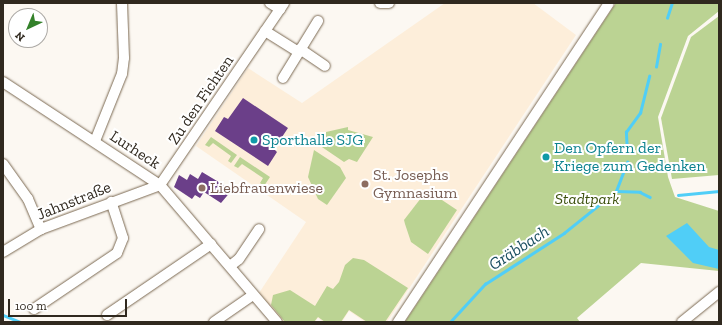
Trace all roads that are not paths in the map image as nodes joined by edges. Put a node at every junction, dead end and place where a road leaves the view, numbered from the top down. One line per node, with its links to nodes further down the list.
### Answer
1 (122, 3): 13 (street)
2 (270, 3): 6 (street)
3 (380, 3): 4 (street)
4 (389, 3)
5 (609, 3): 28 (street)
6 (282, 6): 8 (street, Zu den Fichten)
7 (318, 22): 9 (street)
8 (265, 31): 9 (street); 15 (street, Zu den Fichten)
9 (300, 51): 10 (street); 11 (street)
10 (325, 66)
11 (283, 78)
12 (3, 82): 13 (street, Lurheck)
13 (95, 141): 15 (street, Lurheck)
14 (3, 164): 17 (street)
15 (160, 185): 16 (street, Jahnstraße); 19 (street, Lurheck)
16 (111, 202): 17 (street, Jahnstraße); 24 (street)
17 (41, 229): 20 (street, Jahnstraße)
18 (259, 229): 21 (street)
19 (211, 244): 21 (street, Lurheck); 25 (street)
20 (3, 252)
21 (230, 266): 23 (street, Lurheck)
22 (719, 292): 29 (street)
23 (253, 295): 26 (street); 27 (street, Lurheck)
24 (34, 309)
25 (107, 315)
26 (214, 322)
27 (277, 322)
28 (398, 322)
29 (682, 322)

